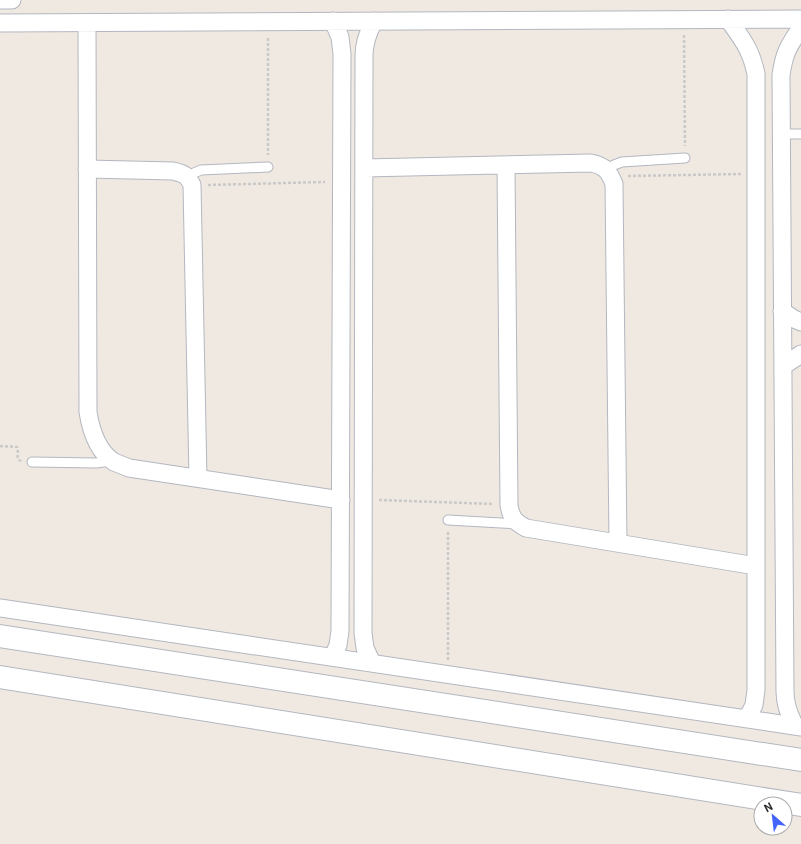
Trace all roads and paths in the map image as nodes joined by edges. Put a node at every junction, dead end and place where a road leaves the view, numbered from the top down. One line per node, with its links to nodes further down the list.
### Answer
1 (0, 0): 2 (street)
2 (12, 0)
3 (728, 19): 4 (street); 5 (street); 20 (street)
4 (801, 19)
5 (684, 20): 7 (street); 14 (path)
6 (333, 21): 7 (street); 8 (street); 23 (street)
7 (374, 21): 17 (street)
8 (268, 22): 10 (street); 16 (path)
9 (0, 23): 10 (street)
10 (87, 23): 18 (street)
11 (801, 28): 12 (street)
12 (782, 134): 13 (lane); 25 (street)
13 (801, 134)
14 (686, 158): 19 (lane); 21 (path)
15 (506, 165): 17 (street); 19 (street); 36 (street)
16 (268, 167): 22 (lane); 24 (path)
17 (364, 168): 33 (street)
18 (87, 169): 22 (street); 30 (street)
19 (609, 173): 21 (path); 39 (street)
20 (756, 174): 21 (path); 40 (street)
21 (686, 175)
22 (190, 181): 24 (path); 32 (street)
23 (342, 182): 24 (path); 34 (street)
24 (268, 183)
25 (782, 311): 26 (street); 28 (street)
26 (801, 322)
27 (801, 354): 28 (street)
28 (783, 366): 48 (street)
29 (0, 446): 31 (path)
30 (114, 461): 31 (lane); 32 (street)
31 (32, 462)
32 (198, 478): 34 (street)
33 (363, 499): 35 (path); 44 (street)
34 (341, 500): 43 (street)
35 (448, 502): 36 (path); 37 (path)
36 (508, 505): 38 (street)
37 (448, 520): 38 (lane); 45 (path)
38 (519, 524): 39 (street)
39 (618, 543): 40 (street)
40 (756, 566): 47 (street)
41 (0, 608): 43 (street)
42 (0, 636): 49 (street)
43 (333, 657): 44 (street)
44 (372, 663): 45 (street)
45 (448, 674): 47 (street)
46 (0, 677): 50 (street)
47 (747, 719): 48 (street)
48 (798, 726)
49 (801, 760)
50 (801, 805)

